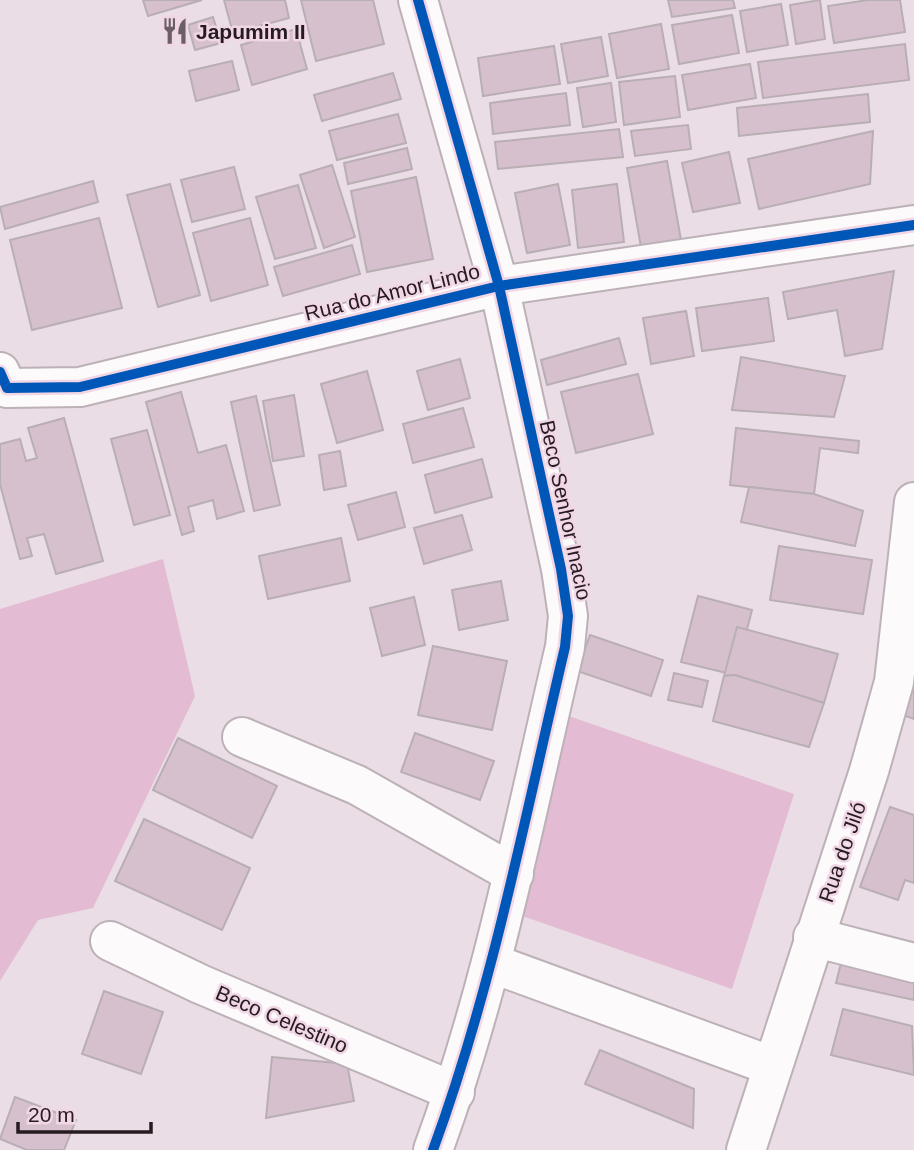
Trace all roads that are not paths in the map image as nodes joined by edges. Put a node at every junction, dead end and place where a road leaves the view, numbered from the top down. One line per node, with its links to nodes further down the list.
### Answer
1 (418, 0): 3 (street, Beco Senhor Inacio)
2 (914, 225): 3 (street, Rua do Amor Lindo)
3 (499, 286): 4 (street, Rua do Amor Lindo); 8 (street, Beco Senhor Inacio)
4 (4, 380)
5 (914, 502): 6 (street, Rua do Jiló)
6 (910, 545): 9 (street, Rua do Jiló)
7 (242, 737): 8 (street)
8 (514, 874): 11 (street, Beco Senhor Inacio)
9 (813, 937): 12 (street); 13 (street, Rua do Jiló)
10 (110, 941): 14 (street, Beco Celestino)
11 (491, 963): 13 (street); 14 (street, Beco Senhor Inacio)
12 (914, 963)
13 (772, 1066): 16 (street, Rua do Jiló)
14 (455, 1092): 15 (street, Beco Senhor Inacio)
15 (433, 1150)
16 (746, 1150)

